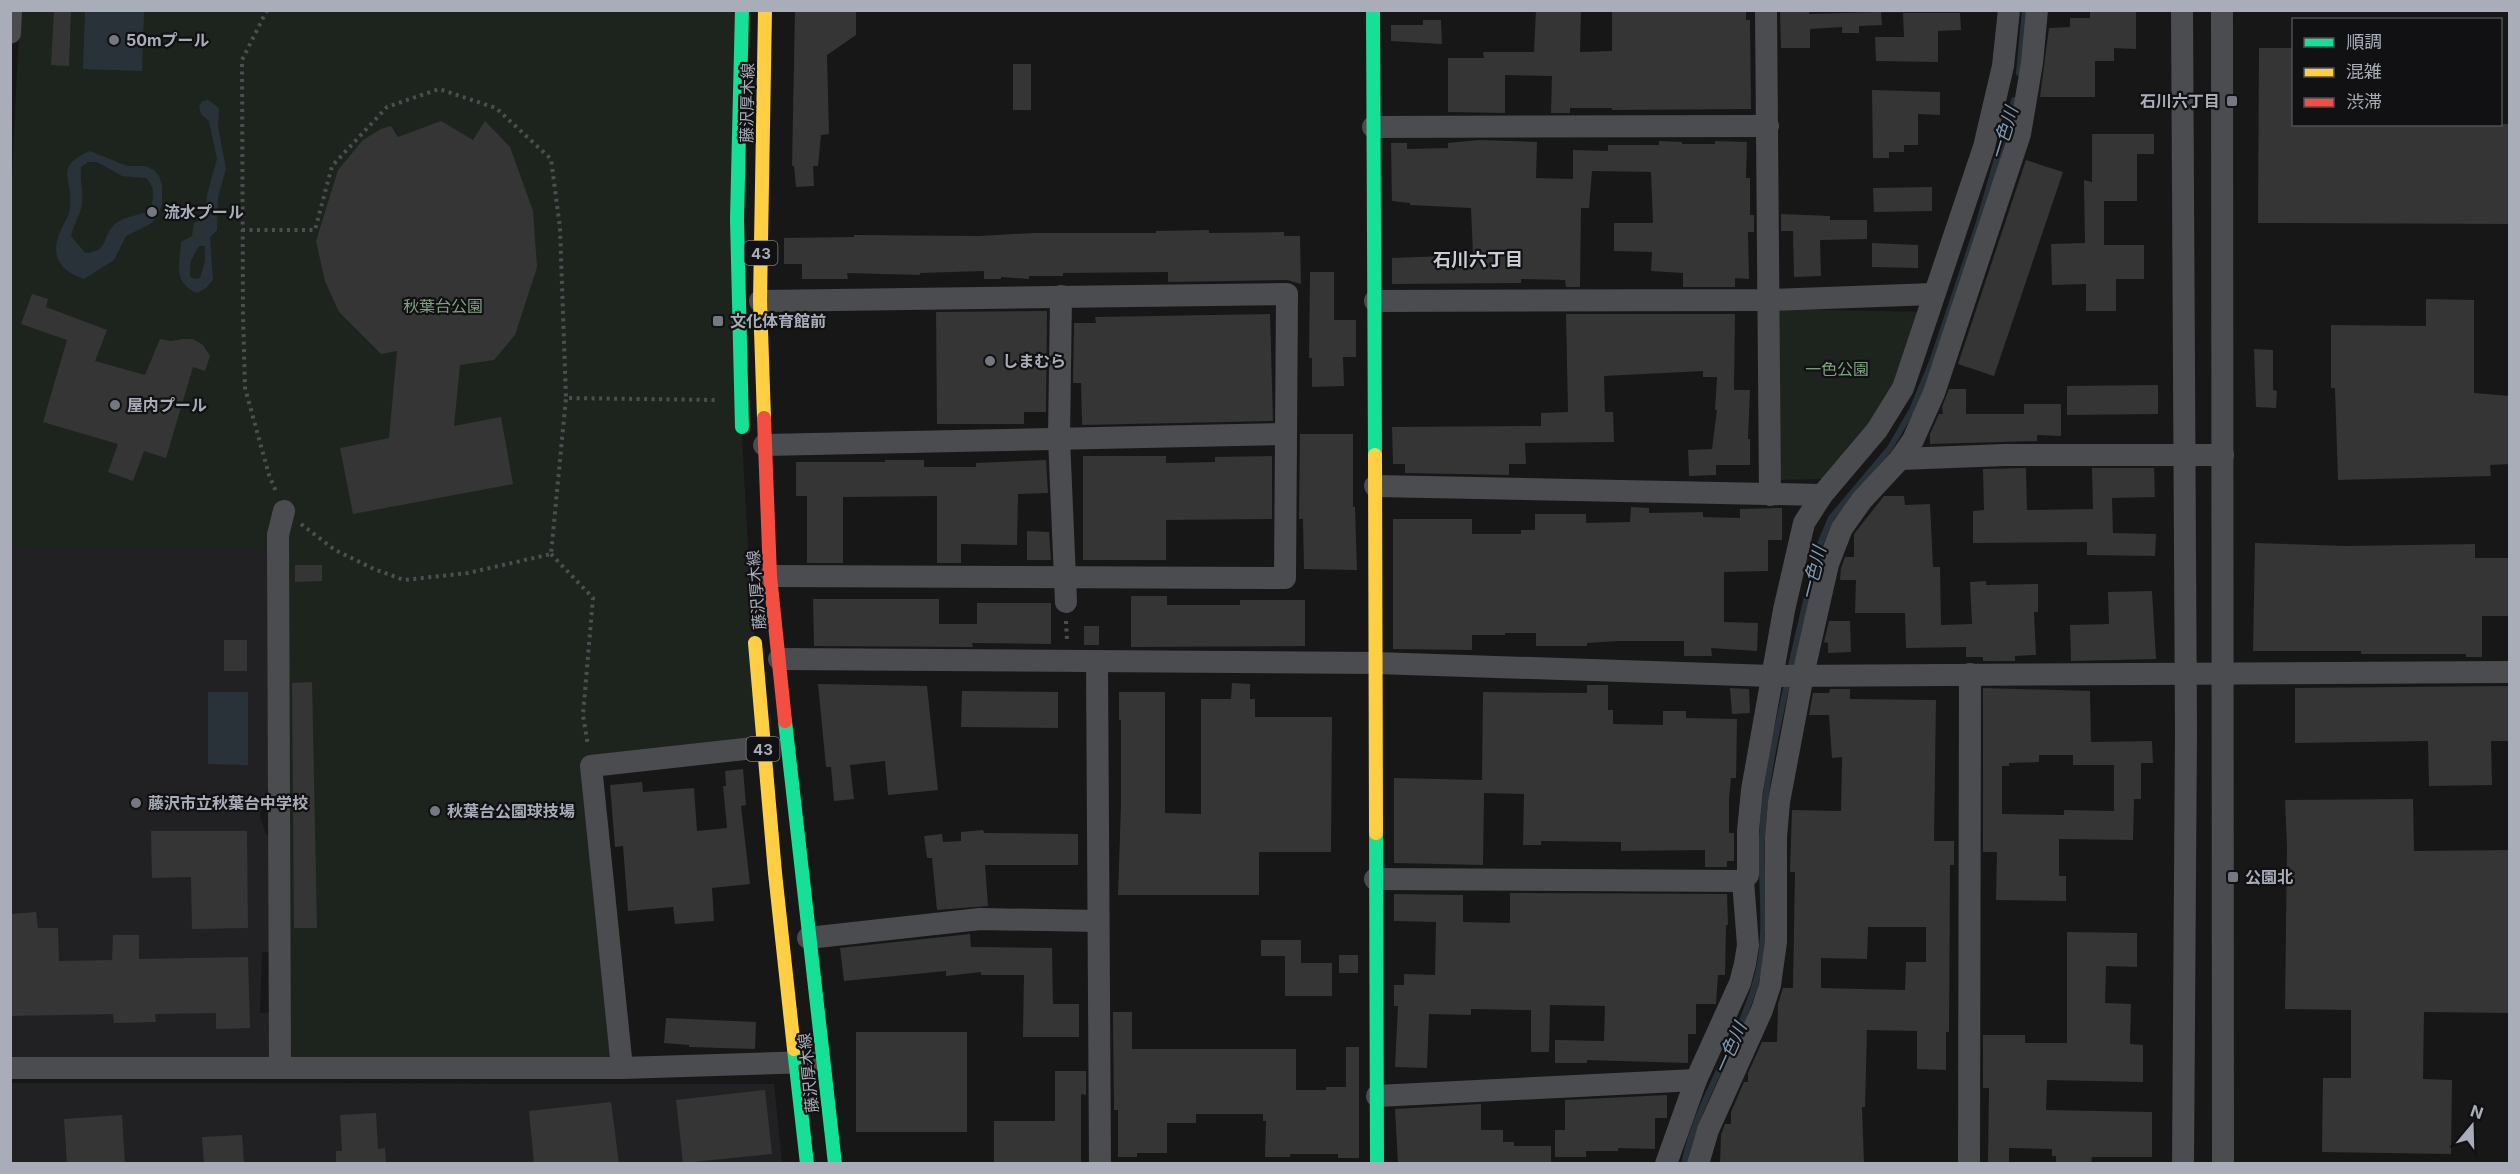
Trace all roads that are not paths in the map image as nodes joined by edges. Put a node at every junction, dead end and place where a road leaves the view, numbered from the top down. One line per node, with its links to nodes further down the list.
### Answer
1 (11, 10): 10 (street)
2 (742, 10): 19 (main road, 藤沢厚木線 / 43)
3 (765, 10): 16 (main road, 藤沢厚木線 / 43)
4 (1373, 10): 12 (main road)
5 (1766, 10): 11 (street)
6 (2009, 10): 13 (street)
7 (2037, 10): 24 (street)
8 (2182, 10): 22 (street)
9 (2222, 10): 23 (street)
10 (10, 33)
11 (1768, 126): 12 (street); 15 (street)
12 (1373, 127): 17 (main road)
13 (1933, 294): 15 (street); 27 (street)
14 (1061, 296): 16 (street); 18 (street); 20 (street)
15 (1768, 300): 17 (street); 26 (street)
16 (760, 301): 21 (main road, 藤沢厚木線 / 43)
17 (1375, 301): 25 (main road)
18 (1286, 434): 20 (street); 30 (street)
19 (742, 436)
20 (1059, 438): 21 (street); 30 (street)
21 (764, 445): 29 (main road, 藤沢厚木線 / 43)
22 (2185, 455): 23 (street); 24 (street); 37 (street)
23 (2223, 455): 38 (street)
24 (1900, 459): 40 (street)
25 (1375, 486): 26 (street); 35 (main road)
26 (1770, 495): 27 (street)
27 (1822, 495): 40 (street)
28 (284, 511): 48 (street)
29 (770, 576): 30 (street); 33 (main road, 藤沢厚木線 / 43)
30 (1065, 577): 31 (street)
31 (1066, 602)
32 (754, 634): 41 (main road, 藤沢厚木線 / 43)
33 (779, 659): 34 (street); 45 (main road, 藤沢厚木線 / 43)
34 (1097, 662): 35 (street); 44 (street)
35 (1376, 663): 40 (street); 42 (main road)
36 (2510, 672): 38 (street)
37 (2185, 673): 38 (street); 39 (street); 60 (street)
38 (2222, 673): 61 (street)
39 (1971, 674): 40 (street); 59 (street)
40 (1788, 676): 43 (street); 58 (street)
41 (763, 747): 47 (main road, 藤沢厚木線 / 43); 50 (street)
42 (1376, 879): 43 (street); 52 (main road)
43 (1743, 881): 51 (street)
44 (1098, 921): 45 (street); 55 (street)
45 (808, 938): 46 (main road, 藤沢厚木線 / 43)
46 (824, 1059): 47 (street); 54 (main road, 藤沢厚木線 / 43)
47 (795, 1064): 50 (street); 53 (main road, 藤沢厚木線 / 43)
48 (280, 1067): 49 (street); 50 (street)
49 (10, 1068)
50 (622, 1068)
51 (1696, 1080): 52 (street); 57 (street)
52 (1377, 1096): 56 (main road)
53 (807, 1164)
54 (835, 1164)
55 (1100, 1164)
56 (1377, 1164)
57 (1666, 1164)
58 (1698, 1164)
59 (1969, 1164)
60 (2183, 1164)
61 (2223, 1164)

